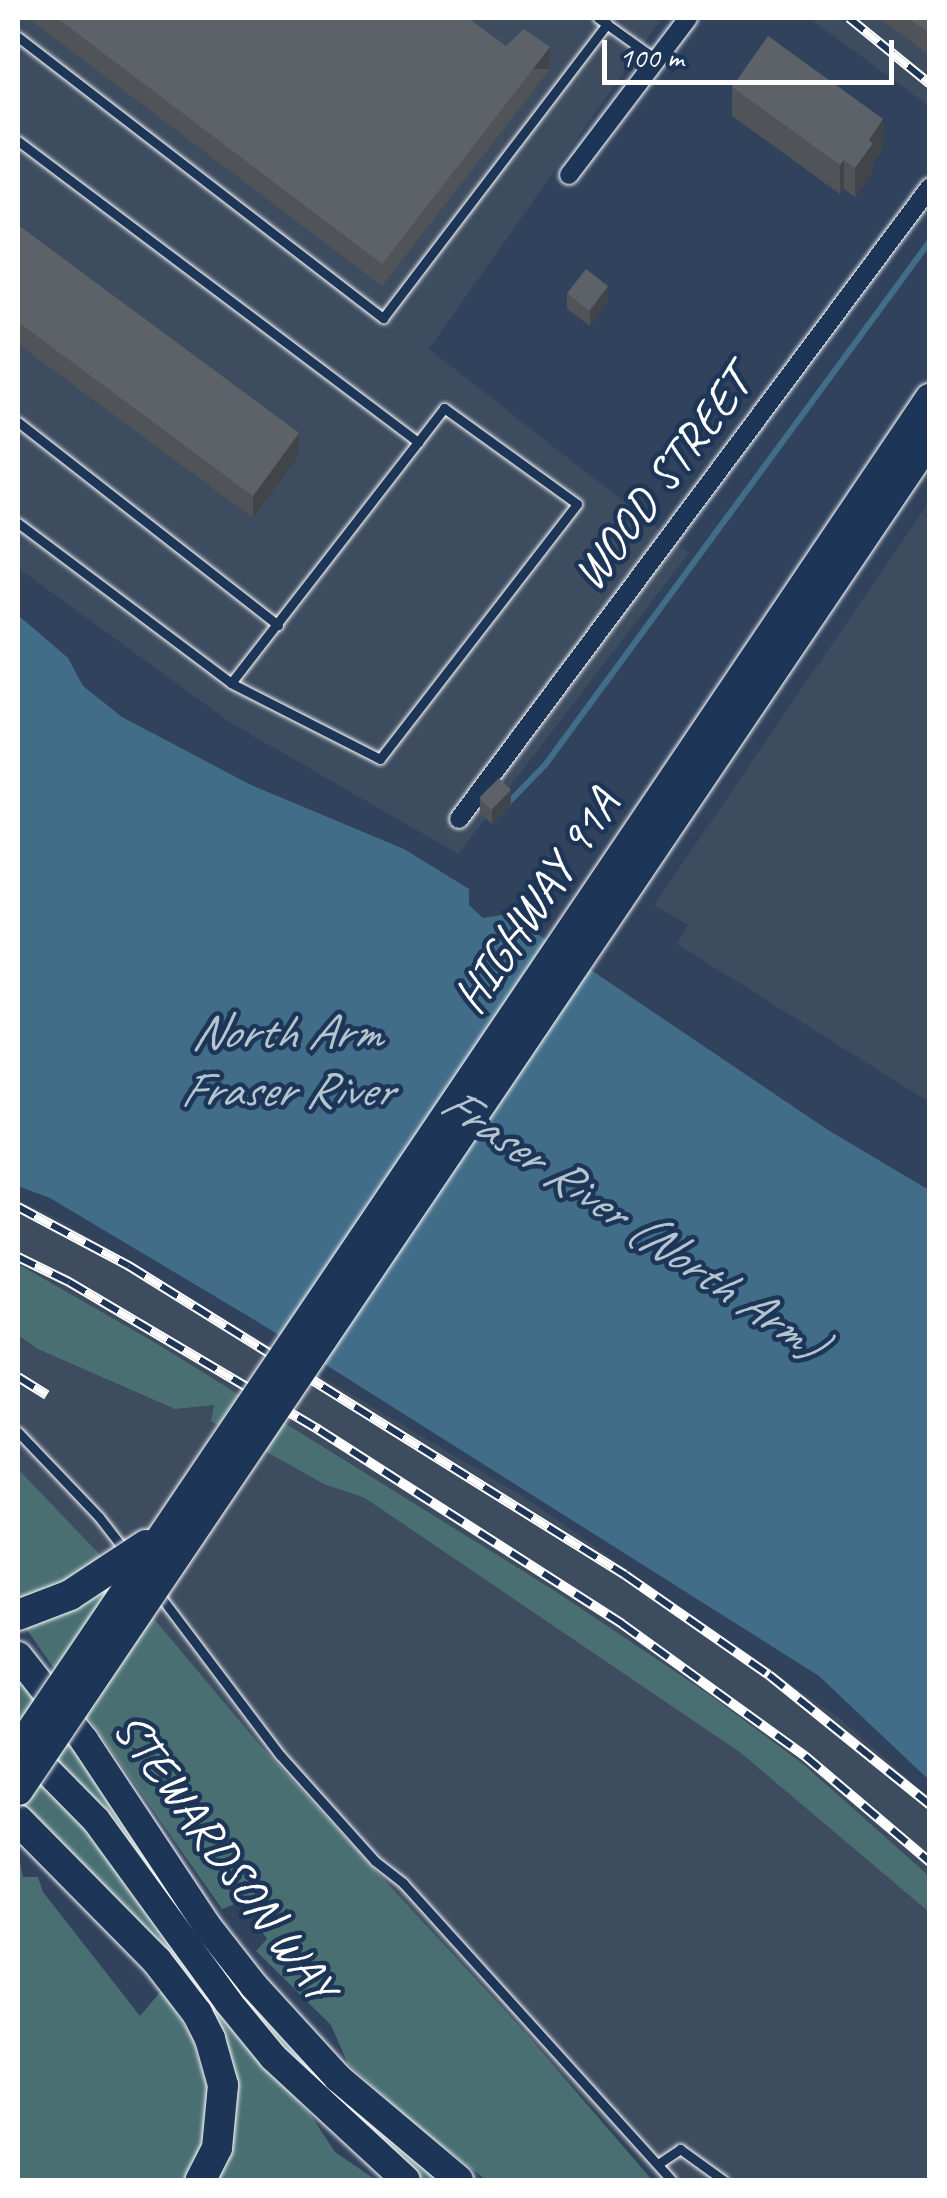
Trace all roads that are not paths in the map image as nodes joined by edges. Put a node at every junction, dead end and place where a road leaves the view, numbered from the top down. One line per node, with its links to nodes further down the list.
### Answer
1 (688, 18): 4 (street)
2 (602, 21): 3 (lane); 4 (lane)
3 (18, 36)
4 (657, 60): 6 (street)
5 (18, 140): 11 (lane)
6 (570, 175)
7 (930, 187): 15 (street, WOOD STREET)
8 (930, 399): 17 (highway, HIGHWAY 91A, bridge)
9 (18, 422): 13 (lane)
10 (930, 438): 22 (highway, HIGHWAY 91A, bridge)
11 (418, 442): 13 (lane); 14 (lane)
12 (18, 523): 14 (lane)
13 (278, 625): 14 (lane)
14 (231, 683)
15 (458, 819)
16 (18, 1432): 24 (lane)
17 (164, 1532): 18 (highway, bridge); 21 (highway, HIGHWAY 91A, bridge)
18 (18, 1615)
19 (18, 1656): 27 (main road, STEWARDSON WAY)
20 (18, 1742): 26 (main road, STEWARDSON WAY)
21 (18, 1752)
22 (18, 1790)
23 (18, 1820): 25 (highway)
24 (658, 2164): 28 (lane); 29 (lane)
25 (201, 2180)
26 (406, 2180)
27 (460, 2180)
28 (671, 2180)
29 (723, 2180)

